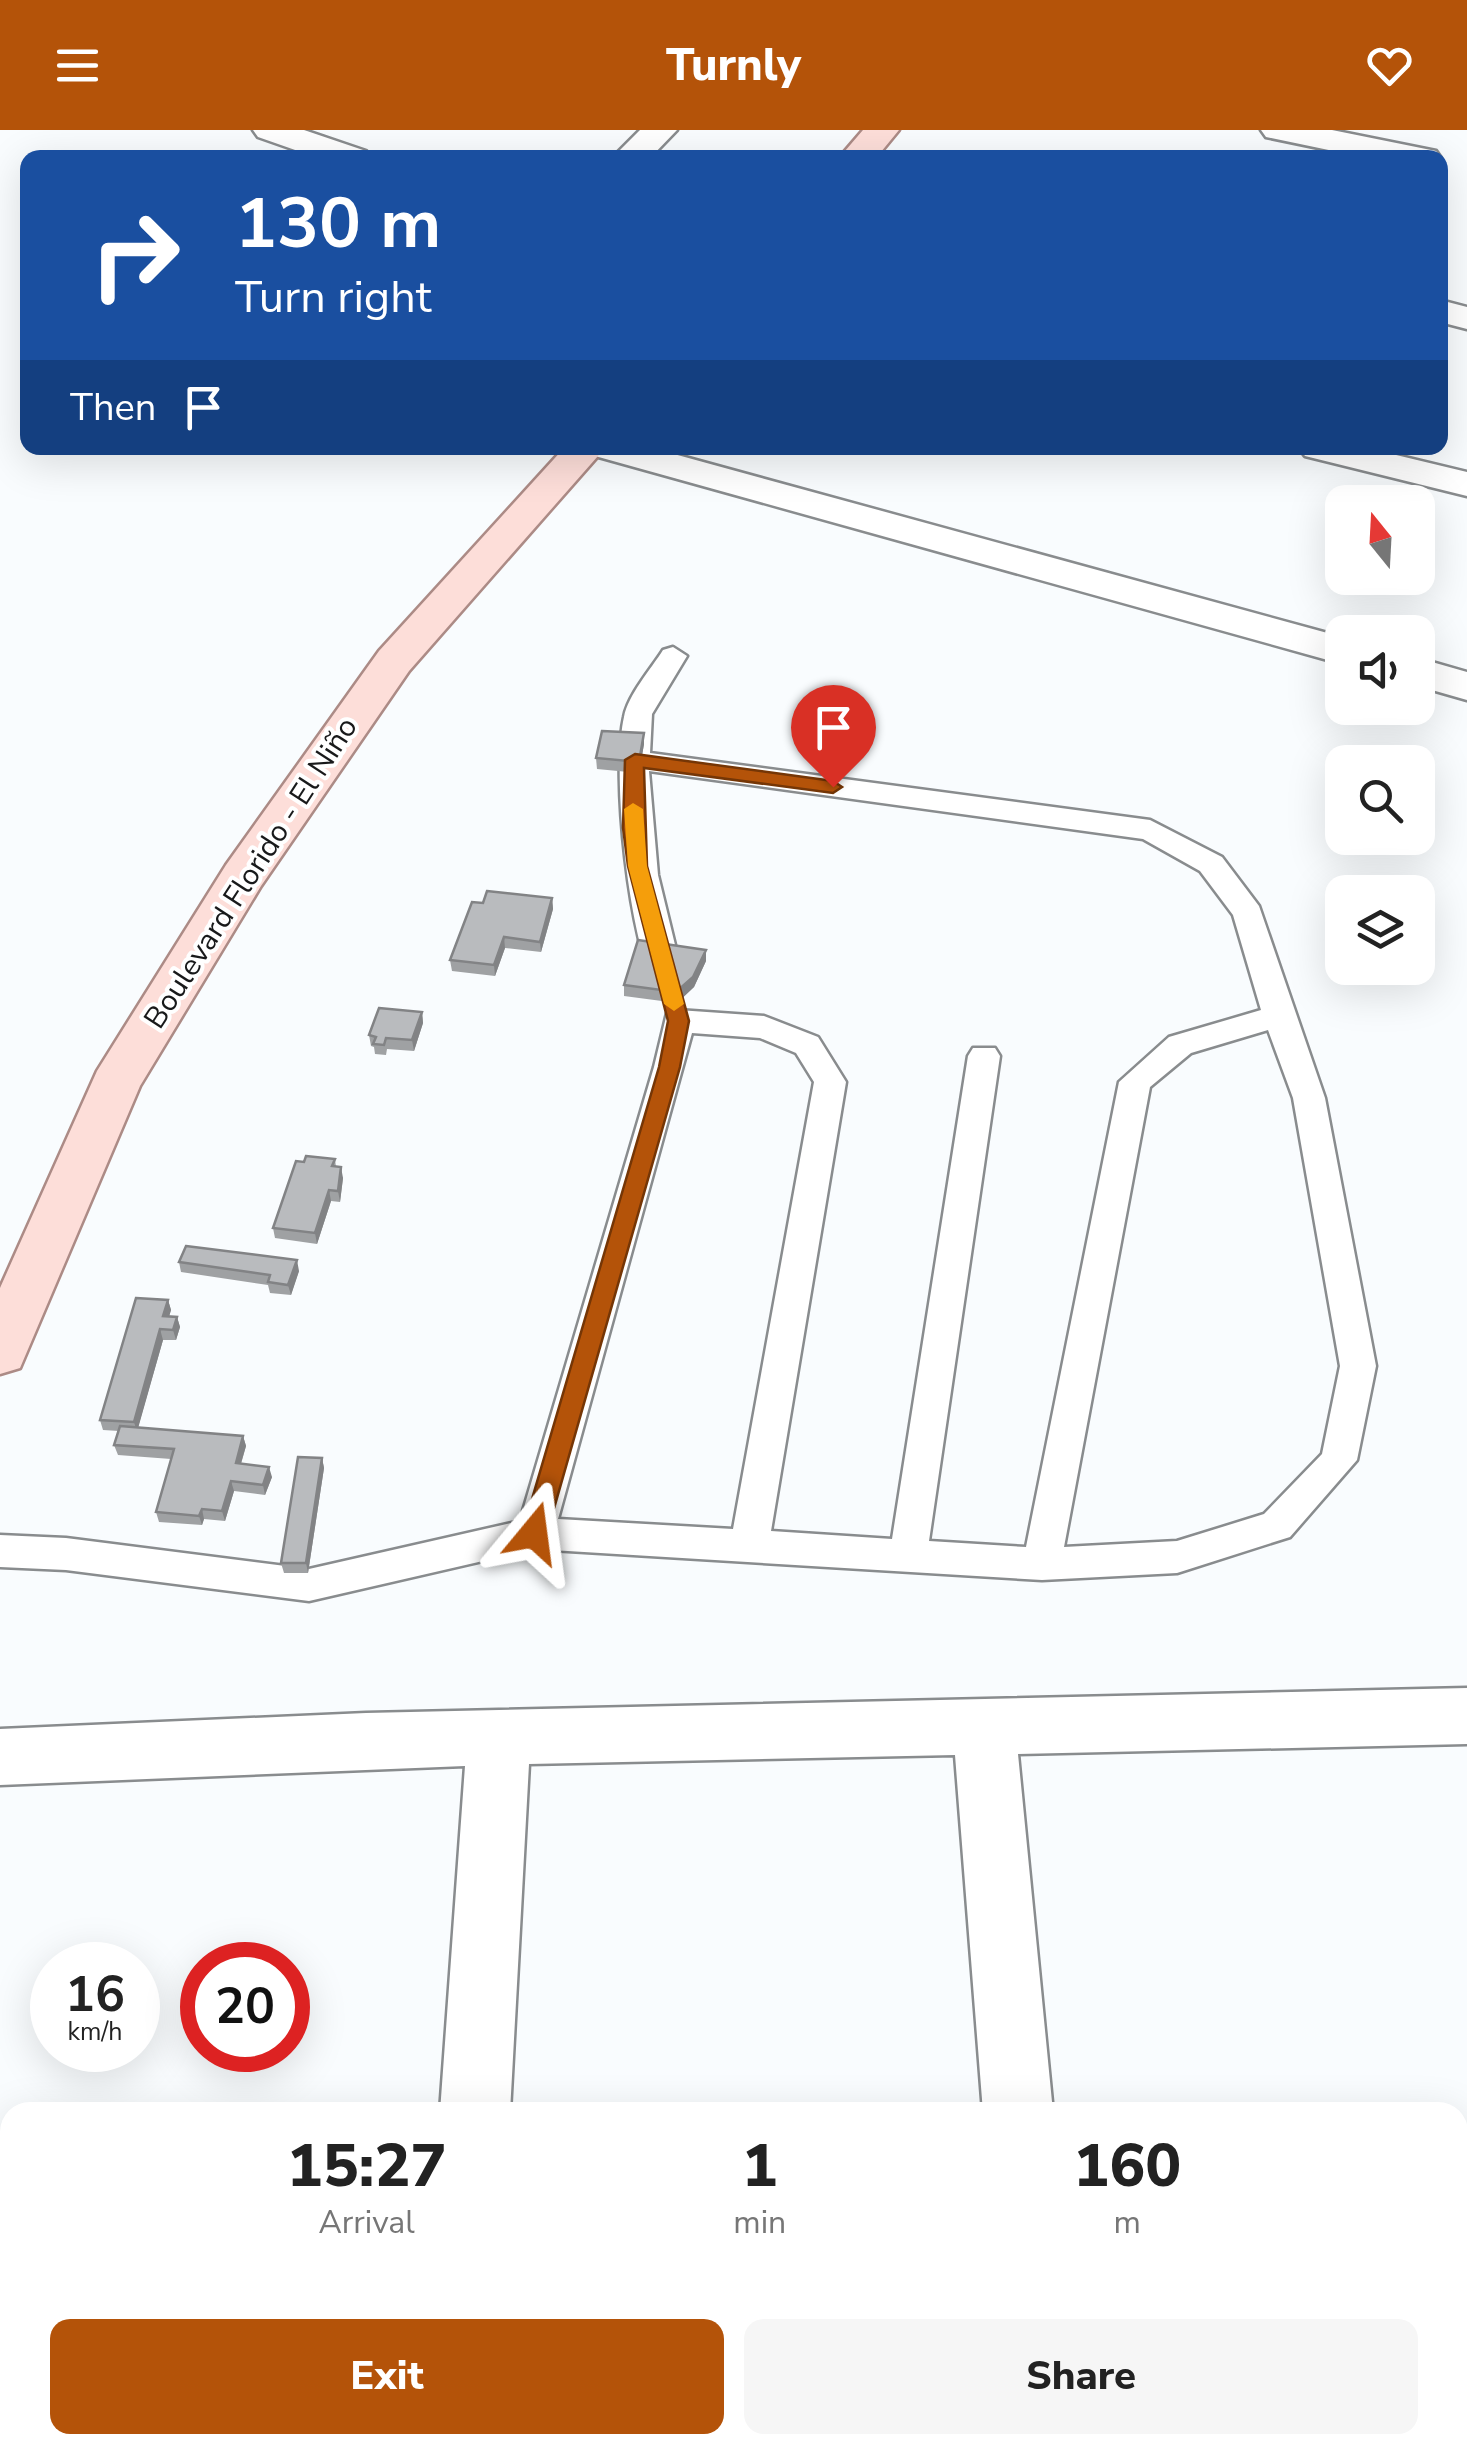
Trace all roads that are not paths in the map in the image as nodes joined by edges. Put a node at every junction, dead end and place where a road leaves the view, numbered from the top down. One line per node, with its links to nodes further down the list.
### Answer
1 (270, 130): 6 (street)
2 (375, 130): 7 (street)
3 (660, 130): 8 (street)
4 (882, 130): 9 (main road)
5 (1278, 130): 10 (street)
6 (330, 150)
7 (354, 150)
8 (638, 150)
9 (863, 150)
10 (1385, 150)
11 (579, 455): 23 (main road, Boulevard Florido - El Niño)
12 (634, 455): 15 (street)
13 (1348, 455): 14 (street)
14 (1467, 484)
15 (1325, 646)
16 (673, 656): 19 (lane)
17 (1435, 677): 18 (street)
18 (1467, 686)
19 (635, 760): 20 (lane); 21 (lane)
20 (1279, 1016): 28 (lane); 28 (lane)
21 (678, 1021): 24 (lane); 25 (lane)
22 (984, 1056): 27 (lane)
23 (0, 1352)
24 (534, 1533): 25 (lane); 26 (lane)
25 (749, 1546): 27 (lane)
26 (0, 1551)
27 (908, 1556): 28 (lane)
28 (1042, 1564)
29 (1467, 1716): 30 (street)
30 (984, 1730): 31 (street); 34 (street)
31 (499, 1737): 32 (street); 33 (street)
32 (0, 1757)
33 (476, 2102)
34 (1017, 2102)

